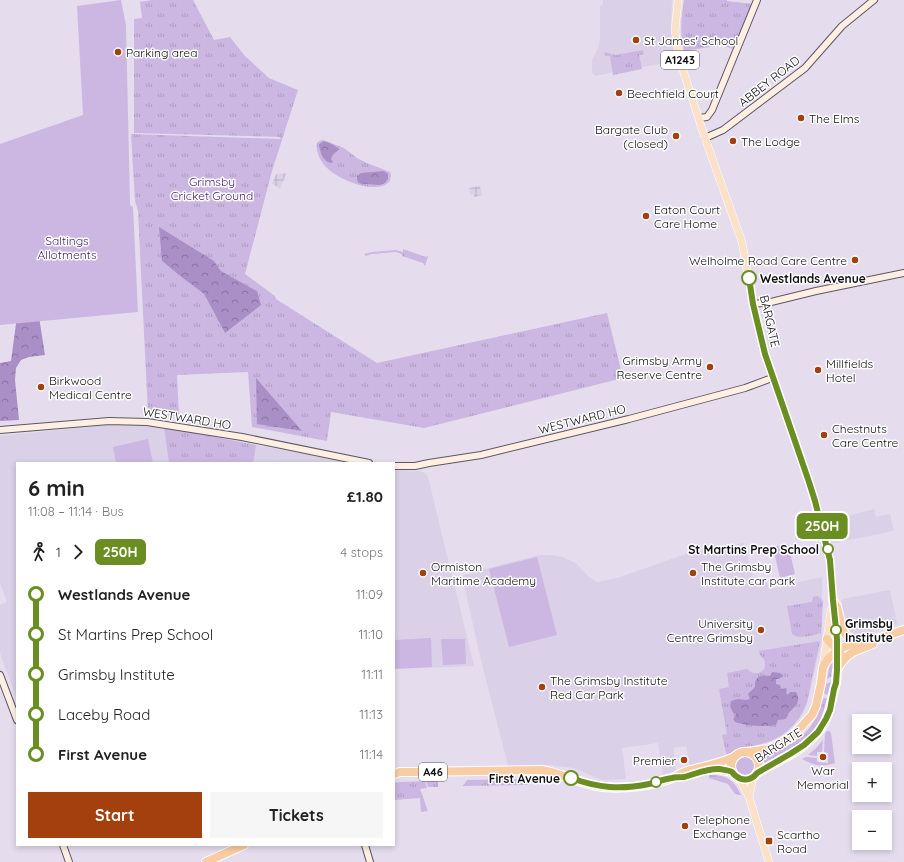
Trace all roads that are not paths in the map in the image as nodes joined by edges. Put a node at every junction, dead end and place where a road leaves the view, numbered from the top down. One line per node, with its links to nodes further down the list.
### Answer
1 (678, 0): 4 (main road, BARGATE / A1243)
2 (758, 0): 4 (street)
3 (874, 0): 5 (street, ABBEY ROAD)
4 (699, 118): 5 (main road, BARGATE / A1243)
5 (705, 138): 7 (main road, BARGATE / A1243)
6 (904, 273): 7 (street)
7 (753, 304): 8 (main road, BARGATE / A1243)
8 (772, 378): 11 (street, WESTWARD HO); 12 (main road, BARGATE / A1243)
9 (0, 430): 10 (street, WESTWARD HO)
10 (364, 462)
11 (395, 466)
12 (833, 600): 15 (main road, BARGATE / A1243); 16 (highway); 17 (main road, BARGATE / A1243)
13 (904, 630): 14 (highway)
14 (881, 638): 16 (highway); 18 (highway)
15 (827, 639): 17 (highway); 19 (main road, BARGATE / A1243)
16 (861, 643): 17 (highway)
17 (837, 650): 18 (highway); 19 (highway, A46); 20 (main road, BARGATE / A1243)
18 (853, 652): 20 (highway)
19 (823, 667): 22 (highway, BARGATE / A46)
20 (837, 670): 23 (highway, BARGATE)
21 (0, 675): 24 (street)
22 (818, 694): 23 (highway); 25 (highway, BARGATE / A46)
23 (832, 696): 29 (highway, BARGATE)
24 (16, 717)
25 (748, 752): 26 (highway, A46); 29 (highway)
26 (734, 757): 27 (highway); 30 (highway, A46)
27 (732, 772): 30 (highway, A46); 31 (highway)
28 (395, 774): 30 (highway, A46)
29 (755, 775): 31 (highway); 32 (main road)
30 (672, 778)
31 (740, 779): 32 (main road)
32 (749, 798): 39 (main road)
33 (63, 846): 36 (street)
34 (242, 846): 37 (highway)
35 (365, 846): 38 (street)
36 (69, 862)
37 (206, 862)
38 (370, 862)
39 (769, 862)

